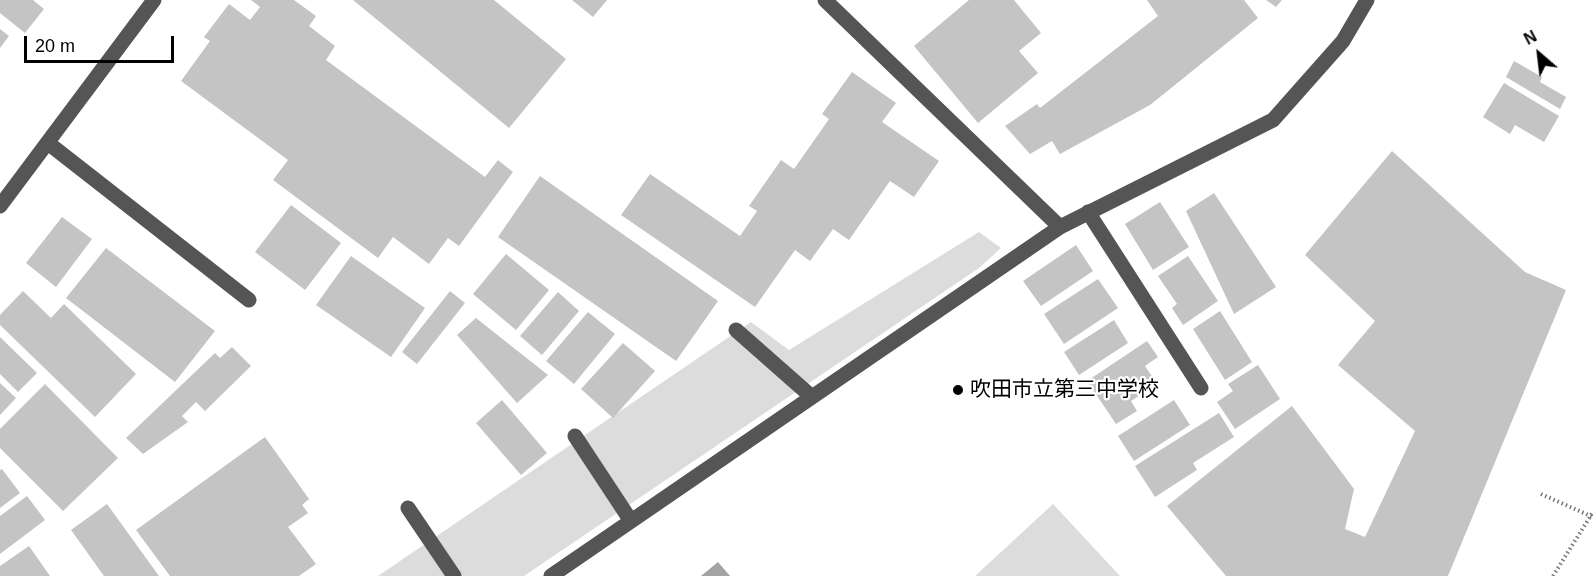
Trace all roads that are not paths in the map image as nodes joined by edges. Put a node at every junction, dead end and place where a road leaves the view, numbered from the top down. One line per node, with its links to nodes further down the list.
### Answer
1 (154, 0): 4 (street)
2 (825, 0): 7 (street)
3 (1367, 0): 6 (street)
4 (48, 143): 5 (street); 8 (street)
5 (0, 206)
6 (1088, 212): 7 (street); 10 (street)
7 (1060, 227): 11 (street)
8 (249, 300)
9 (736, 330): 11 (street)
10 (1201, 388)
11 (812, 397): 14 (street)
12 (576, 436): 14 (street)
13 (408, 508): 15 (street)
14 (631, 520): 16 (street)
15 (454, 576)
16 (551, 576)

